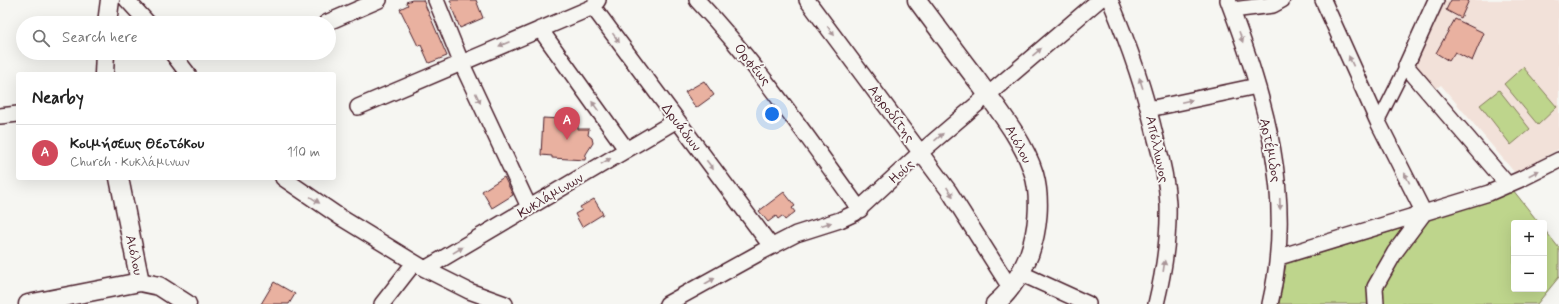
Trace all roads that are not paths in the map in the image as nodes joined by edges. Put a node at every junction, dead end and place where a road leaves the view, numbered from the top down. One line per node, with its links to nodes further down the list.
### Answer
1 (110, 0): 15 (street)
2 (127, 0): 16 (street)
3 (379, 0): 17 (street)
4 (436, 0): 21 (street)
5 (697, 0): 40 (street, Ορφέως)
6 (807, 0): 34 (street, Αφροδίτης, one-way to 34)
7 (916, 0): 26 (street, Αιόλου)
8 (1099, 0): 26 (street, Ηούς, one-way to 8)
9 (1110, 0): 28 (street, Απόλλωνος, one-way to 9)
10 (1282, 0): 14 (street)
11 (1322, 0): 32 (street, one-way to 11)
12 (1436, 0): 22 (street)
13 (596, 3): 18 (street); 31 (street, Δρυάδων, one-way to 31)
14 (1230, 5): 25 (street, Αρτέμιδος, one-way to 25)
15 (108, 16)
16 (142, 16)
17 (336, 19)
18 (540, 29): 21 (street, one-way to 21); 33 (street, one-way to 18)
19 (105, 60): 23 (street)
20 (177, 60): 24 (street)
21 (462, 62): 27 (street); 39 (street, one-way to 39)
22 (1406, 66): 32 (street); 38 (street)
23 (104, 72)
24 (186, 72)
25 (1257, 86): 28 (street, one-way to 25); 43 (street, Αρτέμιδος, one-way to 43)
26 (988, 95): 34 (street, Ηούς, one-way to 26); 45 (street, Αιόλου)
27 (358, 107)
28 (1149, 109): 55 (street, Απόλλωνος, one-way to 28)
29 (16, 114): 30 (street)
30 (0, 116)
31 (676, 120): 33 (street, Κυκλάμινων); 42 (street, Δρυάδων, one-way to 42)
32 (1378, 122): 41 (street, one-way to 32)
33 (626, 149): 39 (street, Κυκλάμινων, one-way to 33)
34 (921, 152): 40 (street, Ηούς); 47 (street, Αφροδίτης, one-way to 47)
35 (1559, 160): 38 (street, one-way to 35)
36 (119, 180): 46 (street, Αιόλου)
37 (286, 180): 44 (street, one-way to 44)
38 (1508, 185): 41 (street)
39 (529, 207): 44 (street, Κυκλάμινων, one-way to 39)
40 (860, 210): 42 (street, Ηούς, one-way to 40)
41 (1424, 213): 43 (street); 57 (street)
42 (771, 246): 48 (street, Ηούς, one-way to 42)
43 (1278, 257): 56 (street, Αρτέμιδος)
44 (419, 266): 51 (street); 52 (street)
45 (1020, 273): 47 (street, Αιόλου); 54 (street)
46 (140, 282): 49 (street); 50 (street, Αιόλου)
47 (1011, 289): 53 (street, Αιόλου)
48 (674, 303)
49 (28, 304)
50 (187, 304)
51 (382, 304)
52 (505, 304)
53 (995, 304)
54 (1088, 304)
55 (1156, 304)
56 (1270, 304)
57 (1376, 304)

